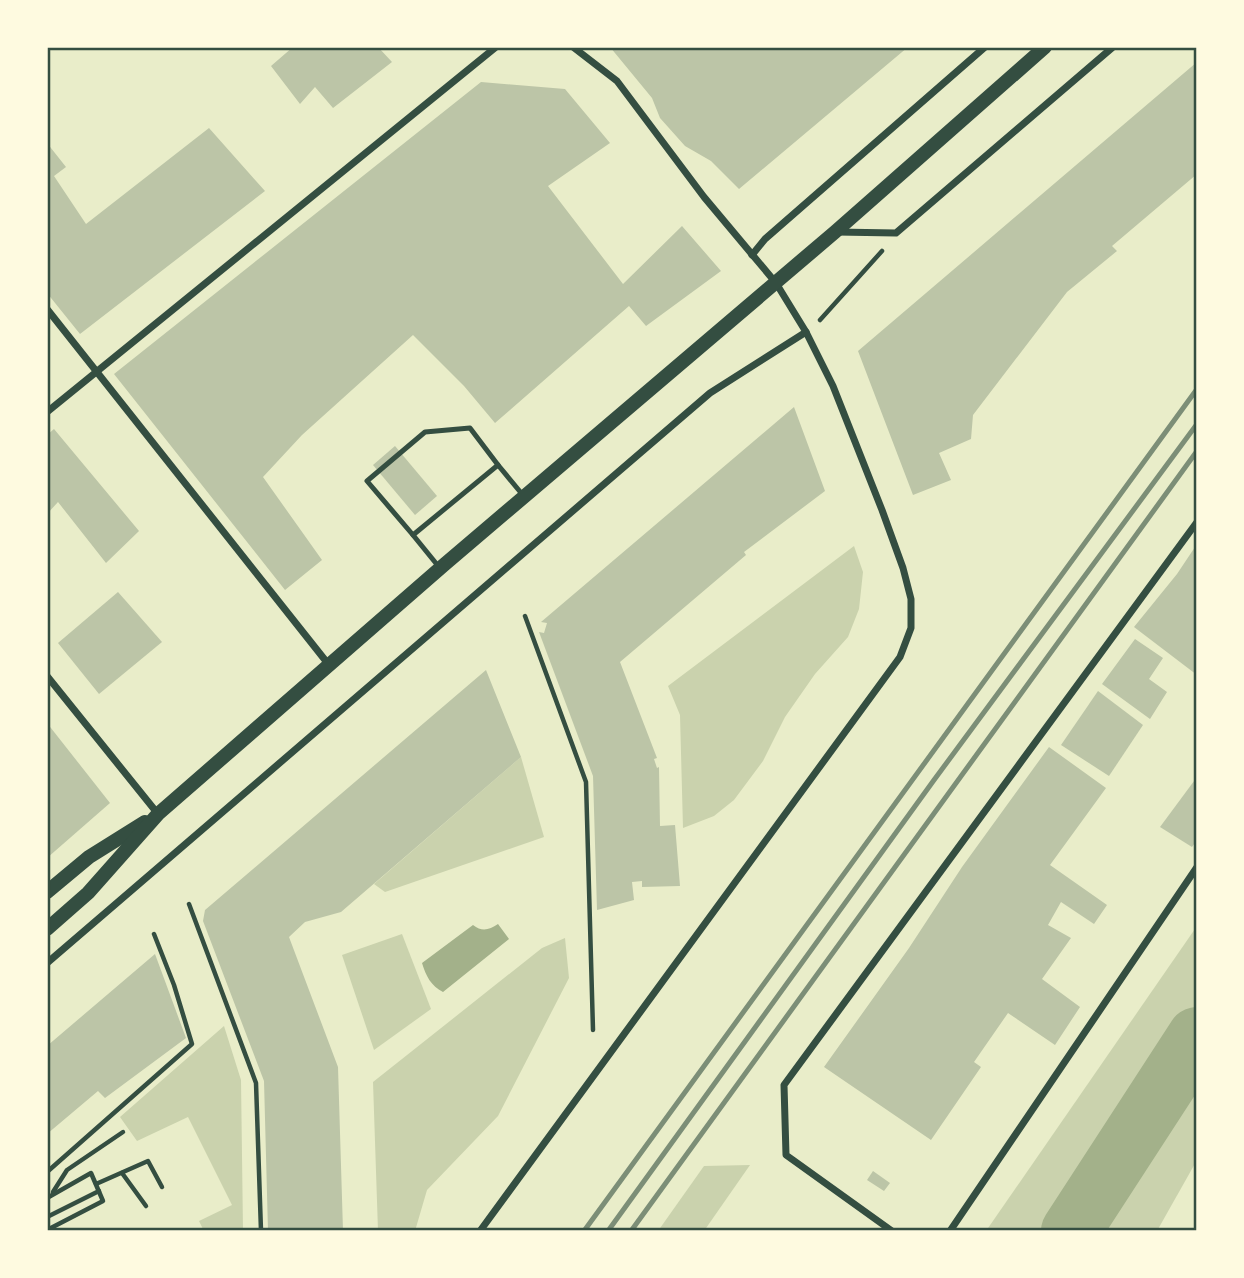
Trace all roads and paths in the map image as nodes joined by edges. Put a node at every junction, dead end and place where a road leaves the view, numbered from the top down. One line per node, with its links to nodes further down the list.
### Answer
1 (496, 47): 12 (street)
2 (573, 47): 8 (street)
3 (985, 47): 8 (street)
4 (1045, 47): 6 (main road)
5 (1113, 47): 7 (street)
6 (835, 232): 7 (street); 9 (main road)
7 (896, 233): 11 (path)
8 (752, 255): 9 (street)
9 (776, 283): 11 (street); 15 (main road)
10 (47, 309): 12 (street)
11 (806, 332): 28 (street); 41 (street)
12 (97, 372): 13 (street); 20 (street)
13 (47, 412)
14 (498, 465): 15 (lane); 17 (lane); 17 (lane)
15 (524, 497): 18 (main road)
16 (1197, 522): 42 (street)
17 (413, 536): 18 (lane)
18 (442, 566): 20 (main road)
19 (525, 616): 29 (path)
20 (330, 666): 22 (main road)
21 (47, 676): 22 (street)
22 (158, 814): 24 (main road); 26 (main road)
23 (1197, 867): 43 (street)
24 (47, 892)
25 (189, 904): 40 (path)
26 (47, 929)
27 (154, 934): 31 (path)
28 (47, 963)
29 (593, 1030)
30 (122, 1132): 36 (path)
31 (47, 1172)
32 (122, 1173): 33 (path); 34 (path); 37 (path)
33 (96, 1184): 35 (path); 36 (path)
34 (162, 1188)
35 (99, 1191): 38 (path); 39 (path)
36 (49, 1197)
37 (146, 1206)
38 (47, 1217)
39 (47, 1230)
40 (261, 1231)
41 (480, 1231)
42 (892, 1231)
43 (950, 1231)

